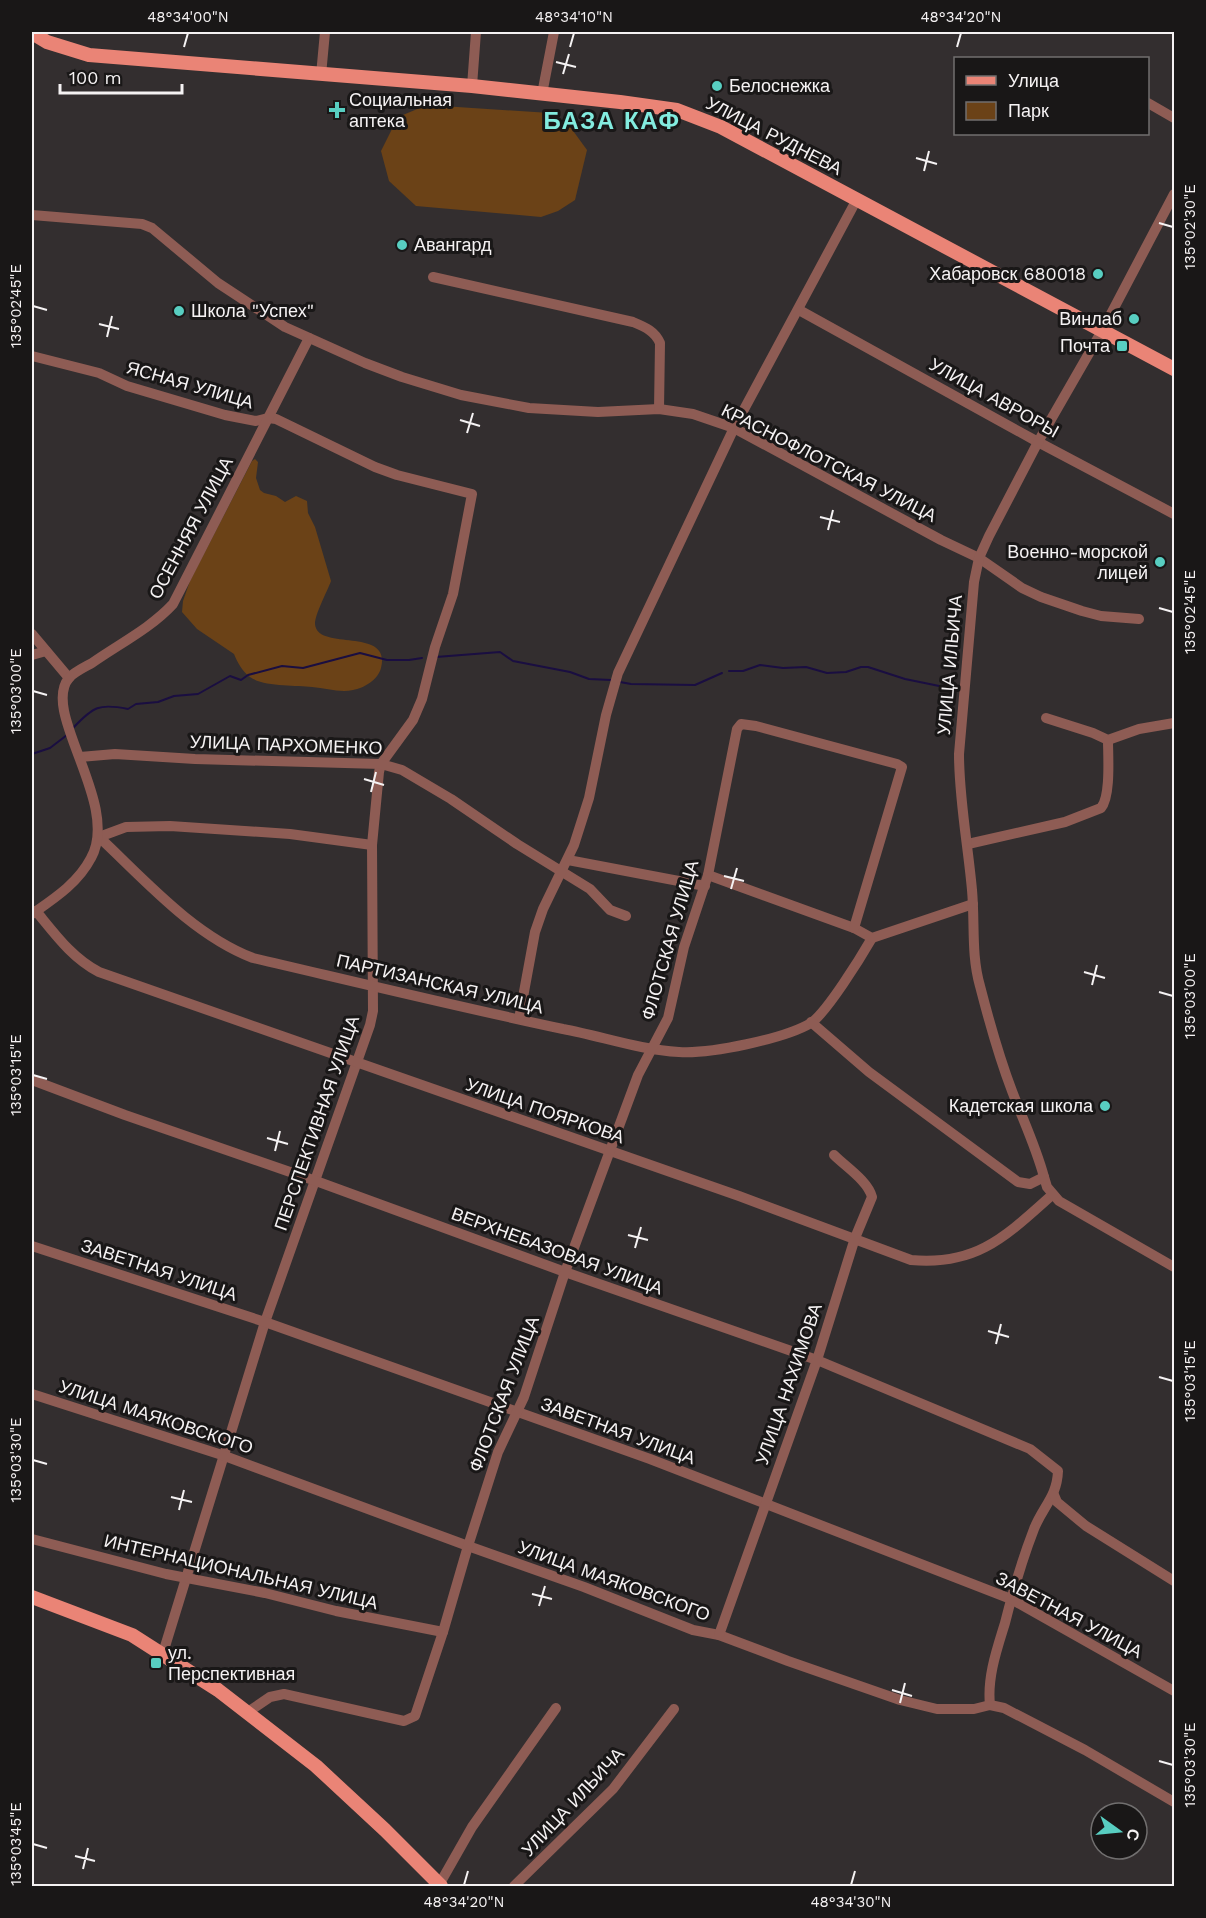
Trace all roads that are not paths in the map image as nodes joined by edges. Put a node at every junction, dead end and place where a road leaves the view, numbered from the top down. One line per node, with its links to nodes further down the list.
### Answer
1 (326, 32): 5 (street)
2 (476, 32): 6 (street)
3 (554, 32): 7 (street)
4 (32, 33): 5 (main road, УЛИЦА РУДНЕВА)
5 (321, 75): 6 (main road, УЛИЦА РУДНЕВА)
6 (472, 86): 7 (main road, УЛИЦА РУДНЕВА)
7 (542, 94): 11 (main road, УЛИЦА РУДНЕВА)
8 (1149, 104): 9 (street)
9 (1174, 118)
10 (1174, 194): 15 (street, УЛИЦА ИЛЬИЧА)
11 (857, 199): 14 (street); 15 (main road, УЛИЦА РУДНЕВА)
12 (32, 215): 16 (street, КРАСНОФЛОТСКАЯ УЛИЦА)
13 (433, 277): 19 (street)
14 (799, 310): 21 (street); 22 (street, УЛИЦА АВРОРЫ)
15 (1103, 329): 18 (main road, УЛИЦА РУДНЕВА); 22 (street, УЛИЦА ИЛЬИЧА)
16 (309, 338): 19 (street, КРАСНОФЛОТСКАЯ УЛИЦА); 20 (street, ОСЕННЯЯ УЛИЦА)
17 (32, 356): 20 (street, ЯСНАЯ УЛИЦА)
18 (1174, 369)
19 (659, 409): 21 (street, КРАСНОФЛОТСКАЯ УЛИЦА)
20 (268, 418): 23 (street, ЯСНАЯ УЛИЦА); 30 (street, ОСЕННЯЯ УЛИЦА)
21 (734, 428): 25 (street, КРАСНОФЛОТСКАЯ УЛИЦА); 39 (street)
22 (1038, 442): 24 (street, УЛИЦА АВРОРЫ); 25 (street, УЛИЦА ИЛЬИЧА)
23 (472, 494): 35 (street, ПЕРСПЕКТИВНАЯ УЛИЦА)
24 (1174, 514)
25 (979, 558): 26 (street, КРАСНОФЛОТСКАЯ УЛИЦА); 37 (street, УЛИЦА ИЛЬИЧА)
26 (1139, 619)
27 (32, 634): 28 (street)
28 (46, 651): 29 (street); 30 (street)
29 (32, 655)
30 (69, 678): 34 (street)
31 (1046, 718): 33 (street)
32 (1174, 723): 33 (street)
33 (1108, 740): 37 (street)
34 (80, 757): 35 (street, УЛИЦА ПАРХОМЕНКО); 36 (street)
35 (381, 764): 38 (street, ПЕРСПЕКТИВНАЯ УЛИЦА); 40 (street, УЛИЦА ПАРХОМЕНКО)
36 (99, 837): 38 (street); 43 (street); 47 (street, ПАРТИЗАНСКАЯ УЛИЦА)
37 (968, 844): 42 (street, УЛИЦА ИЛЬИЧА)
38 (372, 845): 47 (street, ПЕРСПЕКТИВНАЯ УЛИЦА)
39 (568, 860): 40 (street); 41 (street)
40 (561, 871): 44 (street, УЛИЦА ПАРХОМЕНКО); 48 (street)
41 (706, 880): 45 (street); 45 (street, ФЛОТСКАЯ УЛИЦА); 50 (street, ФЛОТСКАЯ УЛИЦА)
42 (973, 903): 46 (street); 55 (street, УЛИЦА ИЛЬИЧА)
43 (34, 912): 51 (street, УЛИЦА ПОЯРКОВА)
44 (626, 916)
45 (855, 928): 46 (street)
46 (872, 938): 49 (street, ПАРТИЗАНСКАЯ УЛИЦА)
47 (373, 986): 48 (street, ПАРТИЗАНСКАЯ УЛИЦА); 51 (street, ПЕРСПЕКТИВНАЯ УЛИЦА)
48 (519, 1019): 50 (street, ПАРТИЗАНСКАЯ УЛИЦА)
49 (812, 1022): 50 (street, ПАРТИЗАНСКАЯ УЛИЦА); 55 (street)
50 (652, 1048): 53 (street, ФЛОТСКАЯ УЛИЦА)
51 (358, 1064): 53 (street, УЛИЦА ПОЯРКОВА); 56 (street, ПЕРСПЕКТИВНАЯ УЛИЦА)
52 (32, 1080): 56 (street, ВЕРХНЕБАЗОВАЯ УЛИЦА)
53 (610, 1150): 58 (street, УЛИЦА ПОЯРКОВА); 61 (street, ФЛОТСКАЯ УЛИЦА)
54 (834, 1155): 58 (street, УЛИЦА НАХИМОВА)
55 (1044, 1177): 57 (street)
56 (316, 1181): 61 (street, ВЕРХНЕБАЗОВАЯ УЛИЦА); 62 (street, ПЕРСПЕКТИВНАЯ УЛИЦА)
57 (1052, 1196): 58 (street, УЛИЦА ПОЯРКОВА); 60 (street)
58 (855, 1238): 63 (street, УЛИЦА НАХИМОВА)
59 (32, 1246): 62 (street, ЗАВЕТНАЯ УЛИЦА)
60 (1174, 1267)
61 (566, 1272): 63 (street, ВЕРХНЕБАЗОВАЯ УЛИЦА); 65 (street, ФЛОТСКАЯ УЛИЦА)
62 (265, 1322): 65 (street, ЗАВЕТНАЯ УЛИЦА); 66 (street, ПЕРСПЕКТИВНАЯ УЛИЦА)
63 (817, 1360): 67 (street, ВЕРХНЕБАЗОВАЯ УЛИЦА); 68 (street, УЛИЦА НАХИМОВА)
64 (32, 1394): 66 (street, УЛИЦА МАЯКОВСКОГО)
65 (516, 1413): 68 (street, ЗАВЕТНАЯ УЛИЦА); 70 (street, ФЛОТСКАЯ УЛИЦА)
66 (222, 1455): 70 (street, УЛИЦА МАЯКОВСКОГО); 71 (street, ПЕРСПЕКТИВНАЯ УЛИЦА)
67 (1054, 1495): 72 (street); 74 (street)
68 (765, 1503): 74 (street, ЗАВЕТНАЯ УЛИЦА); 76 (street, УЛИЦА НАХИМОВА)
69 (32, 1539): 71 (street, ИНТЕРНАЦИОНАЛЬНАЯ УЛИЦА)
70 (468, 1546): 75 (street, ФЛОТСКАЯ УЛИЦА); 76 (street, УЛИЦА МАЯКОВСКОГО)
71 (186, 1578): 75 (street, ИНТЕРНАЦИОНАЛЬНАЯ УЛИЦА); 77 (street, ПЕРСПЕКТИВНАЯ УЛИЦА)
72 (1174, 1581)
73 (32, 1597): 77 (main road)
74 (1011, 1599): 78 (street, ЗАВЕТНАЯ УЛИЦА); 79 (street)
75 (443, 1632): 82 (street, ФЛОТСКАЯ УЛИЦА)
76 (719, 1635): 79 (street, УЛИЦА МАЯКОВСКОГО)
77 (163, 1653): 82 (main road)
78 (1174, 1691)
79 (990, 1705): 83 (street, УЛИЦА МАЯКОВСКОГО)
80 (556, 1708): 84 (street)
81 (674, 1709): 85 (street, УЛИЦА ИЛЬИЧА)
82 (248, 1712): 84 (main road)
83 (1174, 1802)
84 (440, 1886)
85 (514, 1887)

